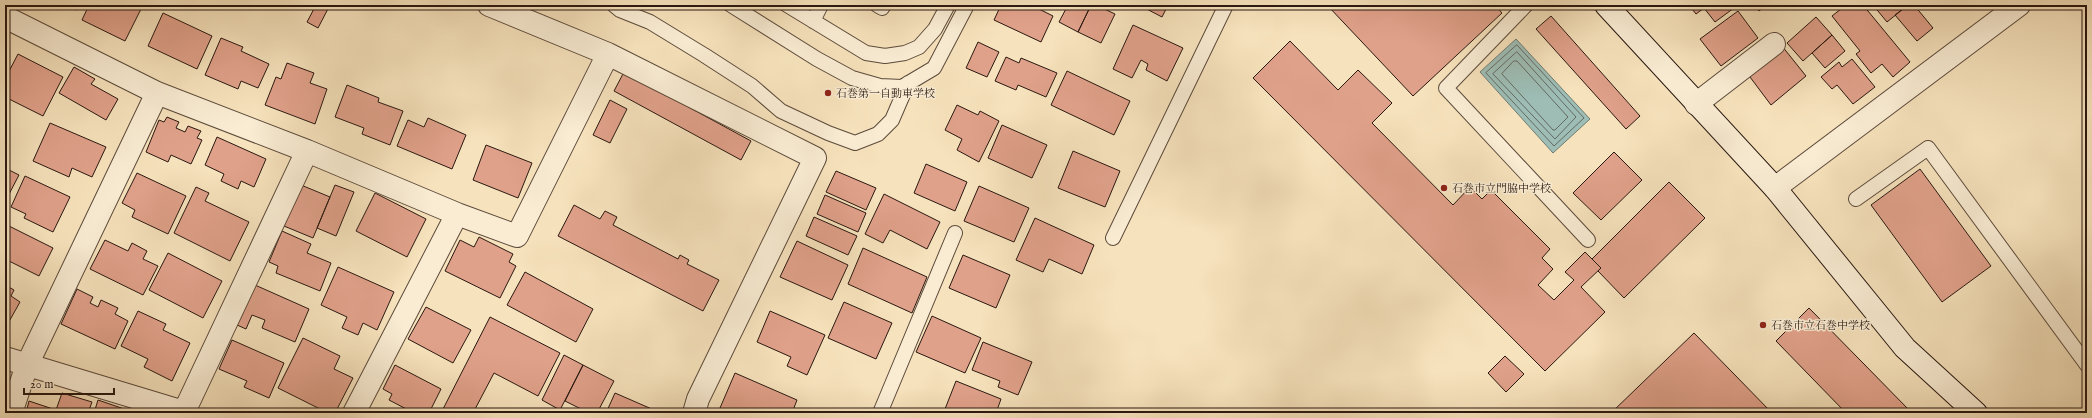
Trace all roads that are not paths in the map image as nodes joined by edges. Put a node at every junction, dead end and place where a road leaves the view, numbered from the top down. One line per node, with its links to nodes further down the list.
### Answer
1 (489, 5): 17 (street)
2 (614, 5): 18 (lane)
3 (731, 5): 18 (lane)
4 (787, 5): 14 (lane)
5 (821, 5): 14 (lane)
6 (877, 5): 7 (lane)
7 (884, 5)
8 (948, 5): 14 (lane)
9 (967, 5): 18 (lane)
10 (1226, 5): 26 (lane)
11 (1526, 5): 27 (lane)
12 (1606, 5): 20 (street)
13 (2019, 5): 22 (street)
14 (813, 21)
15 (7, 23): 19 (street)
16 (1774, 44): 20 (street)
17 (608, 54): 24 (street); 34 (street)
18 (908, 83)
19 (157, 93): 21 (street); 30 (street)
20 (1696, 104): 22 (street)
21 (307, 151): 24 (street); 31 (street)
22 (1774, 188): 36 (street)
23 (1856, 199): 29 (lane)
24 (457, 214): 33 (street)
25 (955, 233): 35 (lane)
26 (1113, 238)
27 (1588, 240)
28 (5, 358): 30 (street)
29 (2087, 365)
30 (27, 366): 31 (street); 32 (street)
31 (186, 412)
32 (11, 413)
33 (354, 413)
34 (694, 413)
35 (880, 413)
36 (1976, 413)

